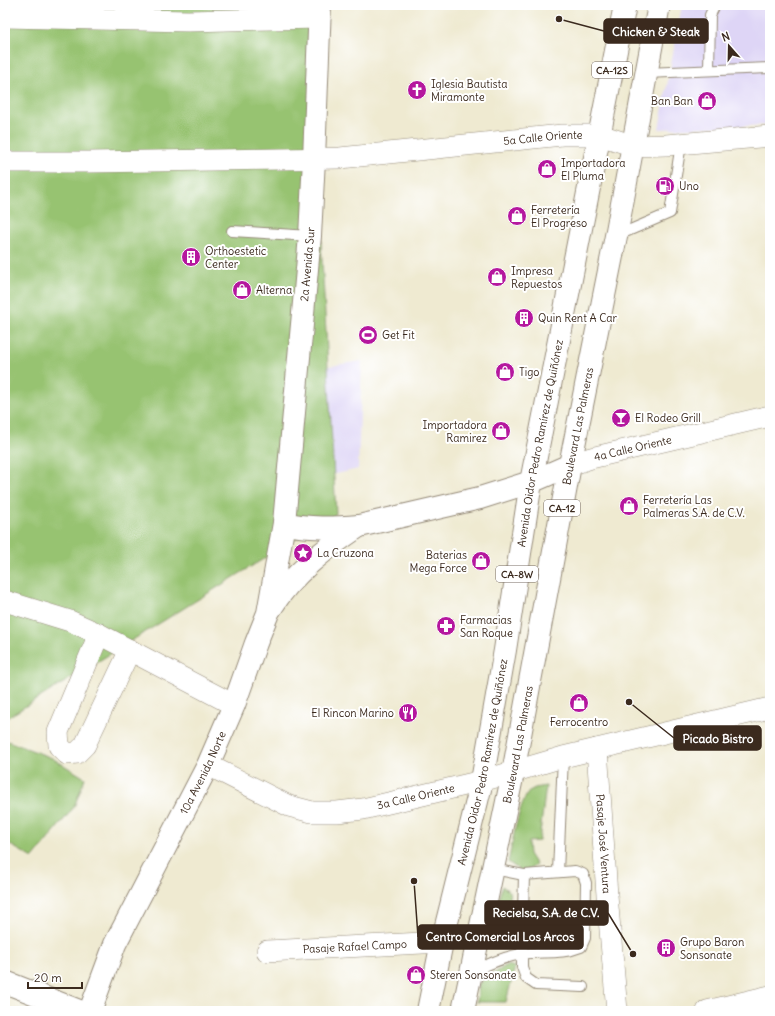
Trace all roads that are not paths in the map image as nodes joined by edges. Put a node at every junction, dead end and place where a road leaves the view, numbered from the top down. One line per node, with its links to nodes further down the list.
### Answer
1 (625, 5): 9 (main road, CA-12S)
2 (659, 5): 8 (main road, Boulevard Las Palmeras / CA-12)
3 (715, 5): 7 (lane)
4 (320, 12): 5 (street); 13 (main road, 2a Avenida Sur)
5 (5, 17)
6 (770, 68): 7 (lane)
7 (709, 70): 8 (lane)
8 (646, 73): 12 (main road, Boulevard Las Palmeras / CA-12)
9 (600, 135): 12 (street, 5a Calle Oriente); 13 (street, 5a Calle Oriente); 20 (main road, Avenida Oidor Pedro Ramírez de Quiñónez / CA-8W)
10 (770, 136): 11 (street, 5a Calle Oriente)
11 (681, 144): 12 (street, 5a Calle Oriente); 17 (lane)
12 (634, 146): 17 (main road, Boulevard Las Palmeras / CA-12)
13 (314, 159): 14 (street, 5a Calle Oriente); 16 (main road, 2a Avenida Sur)
14 (5, 162)
15 (232, 231): 16 (lane)
16 (310, 236): 21 (main road, 2a Avenida Sur)
17 (616, 236): 19 (main road, Boulevard Las Palmeras / CA-12)
18 (770, 416): 19 (street, 4a Calle Oriente)
19 (570, 465): 20 (main road, 4a Calle Oriente); 32 (main road, Boulevard Las Palmeras / CA-12)
20 (531, 482): 22 (main road, 4a Calle Oriente); 33 (main road, Avenida Oidor Pedro Ramírez de Quiñónez / CA-8W)
21 (284, 523): 22 (main road, 4a Calle Oriente); 24 (main road, 10a Avenida Norte)
22 (359, 526): 24 (main road, 4a Calle Oriente)
23 (5, 601): 25 (street)
24 (268, 613): 27 (main road, 10a Avenida Norte)
25 (99, 634): 26 (street); 26 (street)
26 (130, 650): 27 (street)
27 (234, 705): 31 (main road, 10a Avenida Norte)
28 (770, 708): 29 (street, 3a Calle Oriente)
29 (597, 749): 30 (street, 3a Calle Oriente); 48 (street, Pasaje José Ventura)
30 (563, 757): 32 (street, 3a Calle Oriente); 35 (lane)
31 (208, 765): 33 (street, 3a Calle Oriente); 45 (main road, 10a Avenida Norte)
32 (513, 773): 33 (street, 3a Calle Oriente); 34 (main road, Boulevard Las Palmeras / CA-12)
33 (482, 781): 37 (main road, Avenida Oidor Pedro Ramírez de Quiñónez / CA-8W)
34 (493, 869): 36 (lane); 40 (main road, Boulevard Las Palmeras / CA-12)
35 (558, 872): 36 (lane); 39 (lane)
36 (524, 875): 39 (lane)
37 (442, 942): 38 (street, Pasaje Rafael Campo); 46 (main road, Avenida Oidor Pedro Ramírez de Quiñónez / CA-8W)
38 (267, 951)
39 (522, 954): 40 (lane); 42 (lane)
40 (470, 973): 47 (main road, Boulevard Las Palmeras / CA-12)
41 (5, 982): 44 (main road)
42 (583, 987)
43 (770, 996): 49 (street)
44 (78, 1011)
45 (90, 1011)
46 (428, 1011)
47 (463, 1011)
48 (617, 1011)
49 (707, 1011)

